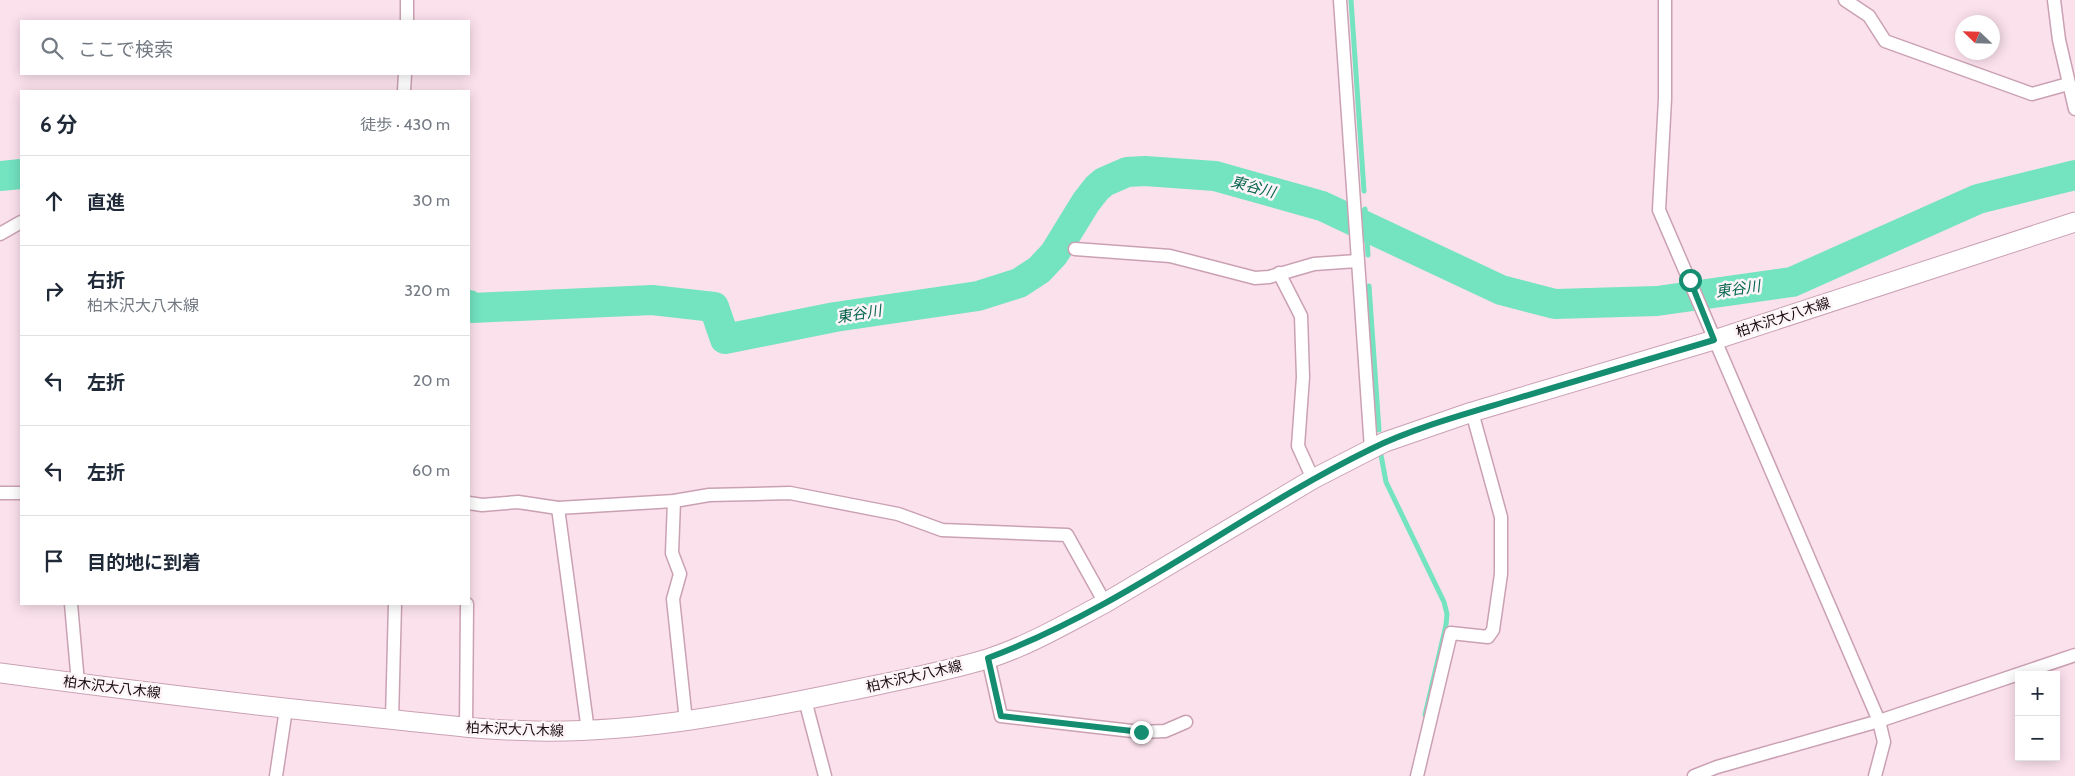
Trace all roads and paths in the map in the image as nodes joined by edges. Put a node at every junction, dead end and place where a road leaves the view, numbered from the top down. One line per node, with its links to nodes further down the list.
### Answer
1 (407, 0): 6 (street)
2 (1340, 0): 15 (street)
3 (1665, 0): 17 (street)
4 (1845, 0): 8 (street)
5 (2054, 0): 8 (street)
6 (407, 20)
7 (405, 75): 9 (street)
8 (2068, 84): 10 (street)
9 (404, 90)
10 (2075, 109)
11 (2075, 222): 17 (main road, 柏木沢大八木線)
12 (20, 223): 13 (street)
13 (0, 234)
14 (1075, 249): 16 (street)
15 (1357, 256): 16 (street); 19 (street)
16 (1279, 273): 20 (street)
17 (1714, 340): 18 (main road, 柏木沢大八木線); 38 (street)
18 (1472, 412): 19 (main road, 柏木沢大八木線); 44 (street)
19 (1371, 449): 20 (main road, 柏木沢大八木線)
20 (1313, 479): 26 (main road, 柏木沢大八木線)
21 (0, 493): 22 (street)
22 (20, 493)
23 (674, 501): 25 (street); 26 (street); 37 (street)
24 (470, 504): 25 (street)
25 (558, 508): 41 (street)
26 (1105, 604): 31 (main road, 柏木沢大八木線)
27 (71, 605): 33 (street)
28 (395, 605): 36 (street)
29 (467, 605): 40 (street)
30 (2075, 655): 38 (street)
31 (988, 658): 34 (main road, 柏木沢大八木線); 39 (street)
32 (0, 673): 33 (main road, 柏木沢大八木線)
33 (78, 684): 35 (main road, 柏木沢大八木線)
34 (804, 700): 37 (main road, 柏木沢大八木線); 43 (street)
35 (286, 709): 36 (main road, 柏木沢大八木線); 42 (street)
36 (392, 719): 40 (main road, 柏木沢大八木線)
37 (686, 721): 41 (main road, 柏木沢大八木線)
38 (1879, 721): 45 (street); 46 (street)
39 (1186, 722)
40 (466, 728): 41 (main road, 柏木沢大八木線)
41 (588, 731)
42 (276, 776)
43 (825, 776)
44 (1417, 776)
45 (1694, 776)
46 (1875, 776)

